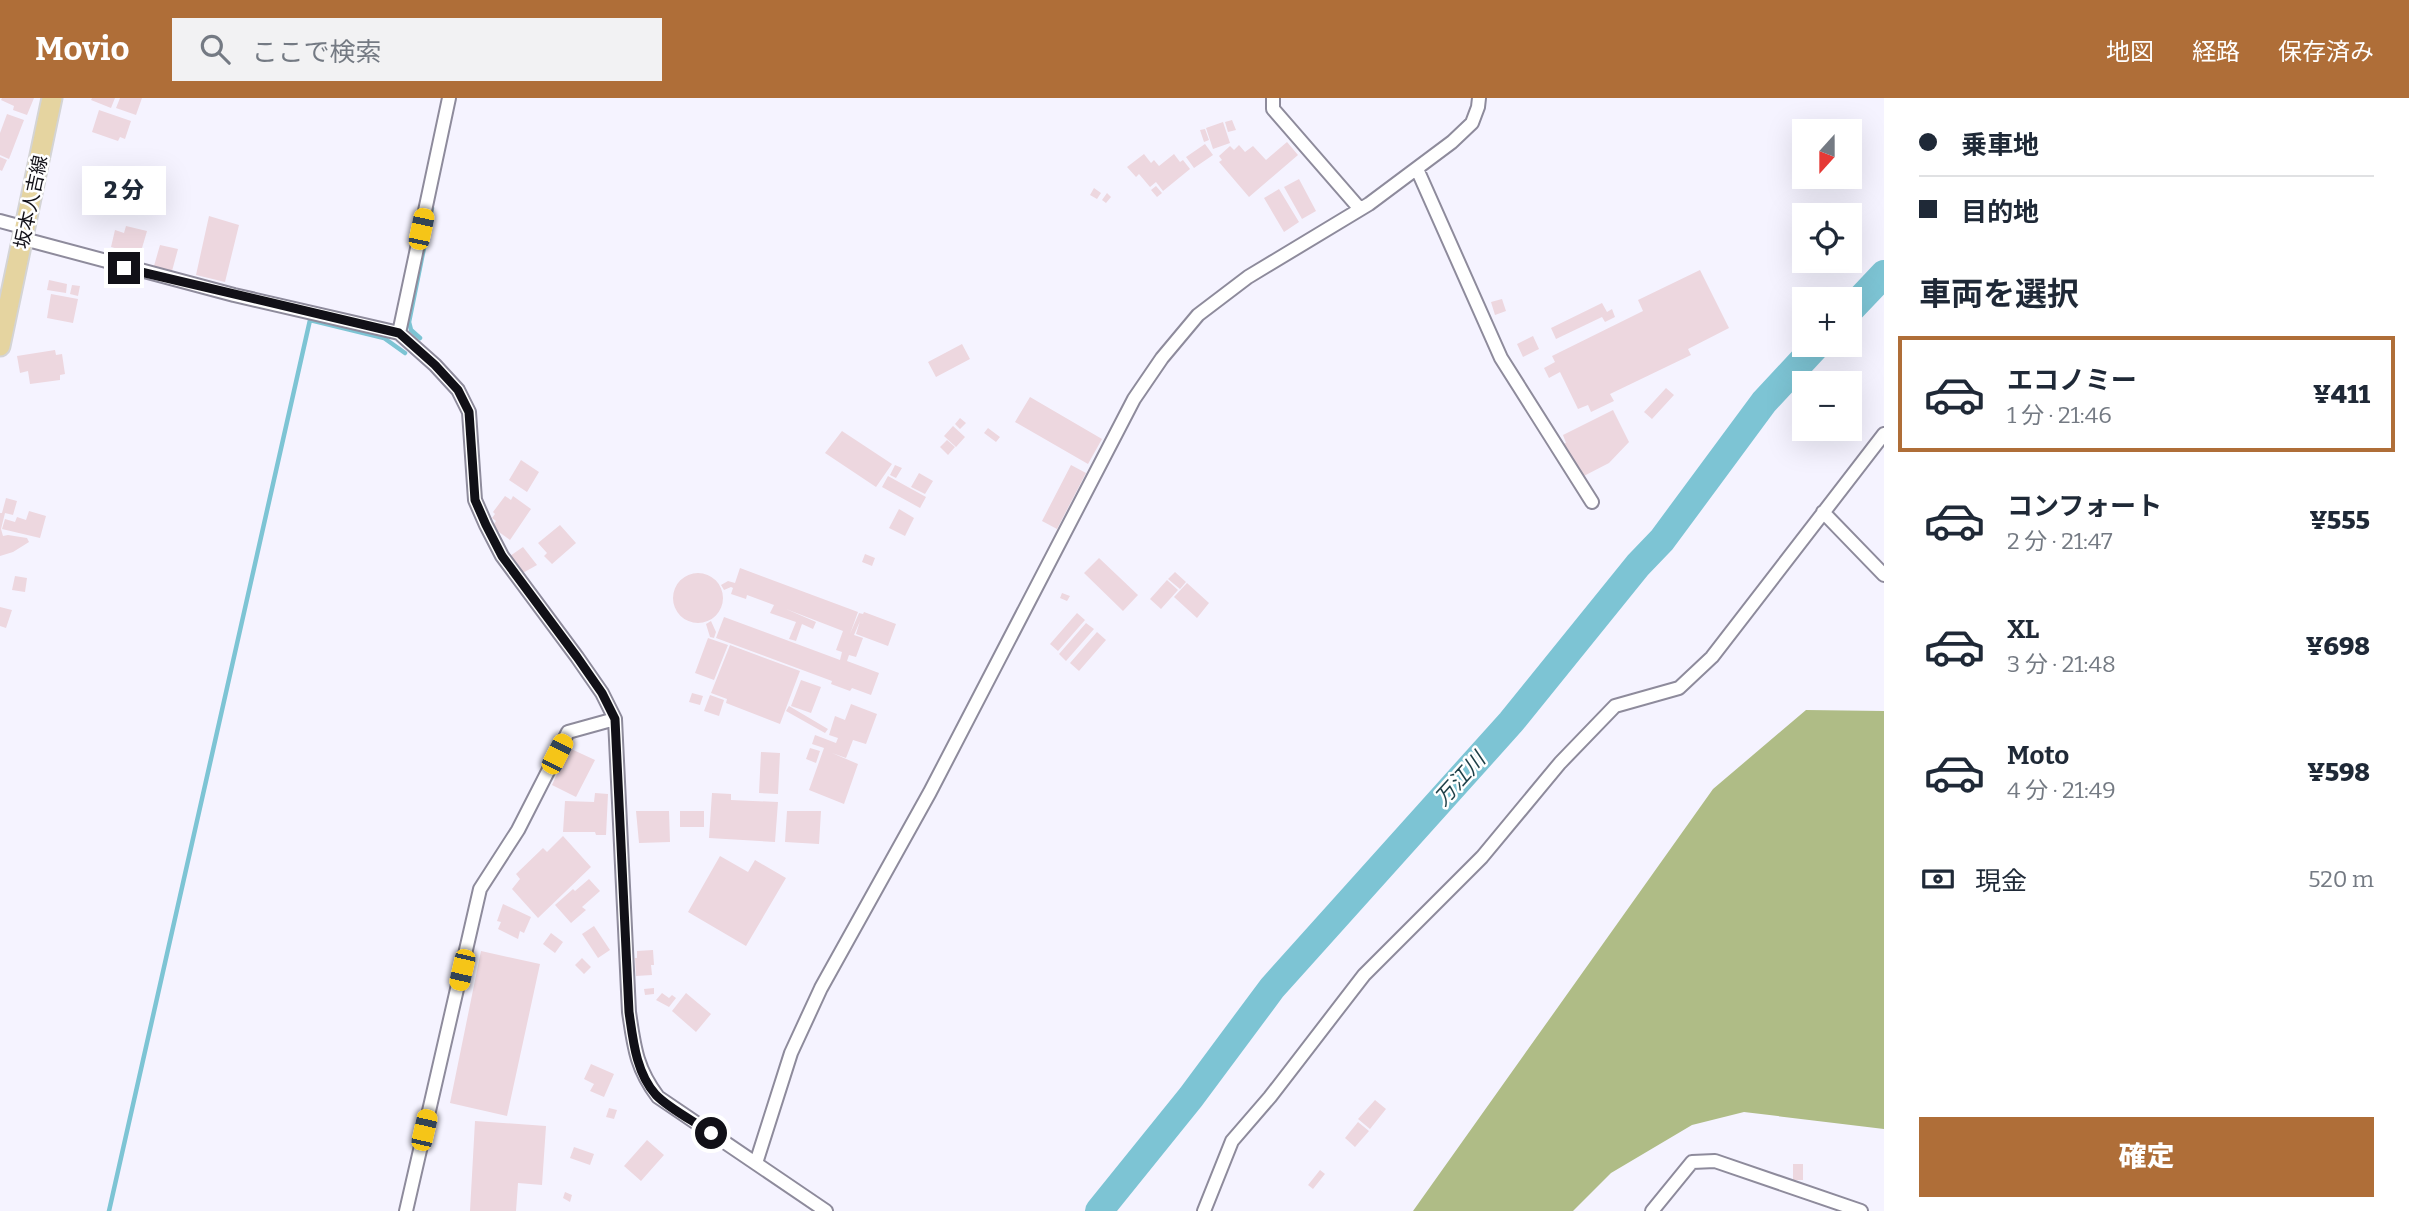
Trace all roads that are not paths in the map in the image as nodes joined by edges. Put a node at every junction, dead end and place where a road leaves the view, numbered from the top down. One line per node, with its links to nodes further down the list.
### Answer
1 (52, 98): 8 (main road, 坂本人吉線)
2 (449, 98): 9 (street)
3 (1273, 98): 6 (street)
4 (1479, 98): 5 (street)
5 (1417, 169): 6 (street); 12 (street)
6 (1360, 209): 16 (street)
7 (0, 221): 8 (street)
8 (25, 234): 9 (street); 10 (main road, 坂本人吉線)
9 (399, 333): 15 (street)
10 (0, 346)
11 (1884, 434): 13 (street)
12 (1592, 502)
13 (1823, 512): 14 (street); 19 (street)
14 (1884, 575)
15 (615, 719): 16 (street); 17 (street)
16 (756, 1163): 18 (street)
17 (406, 1211)
18 (826, 1211)
19 (1204, 1211)
20 (1652, 1211): 21 (street)
21 (1861, 1211)

